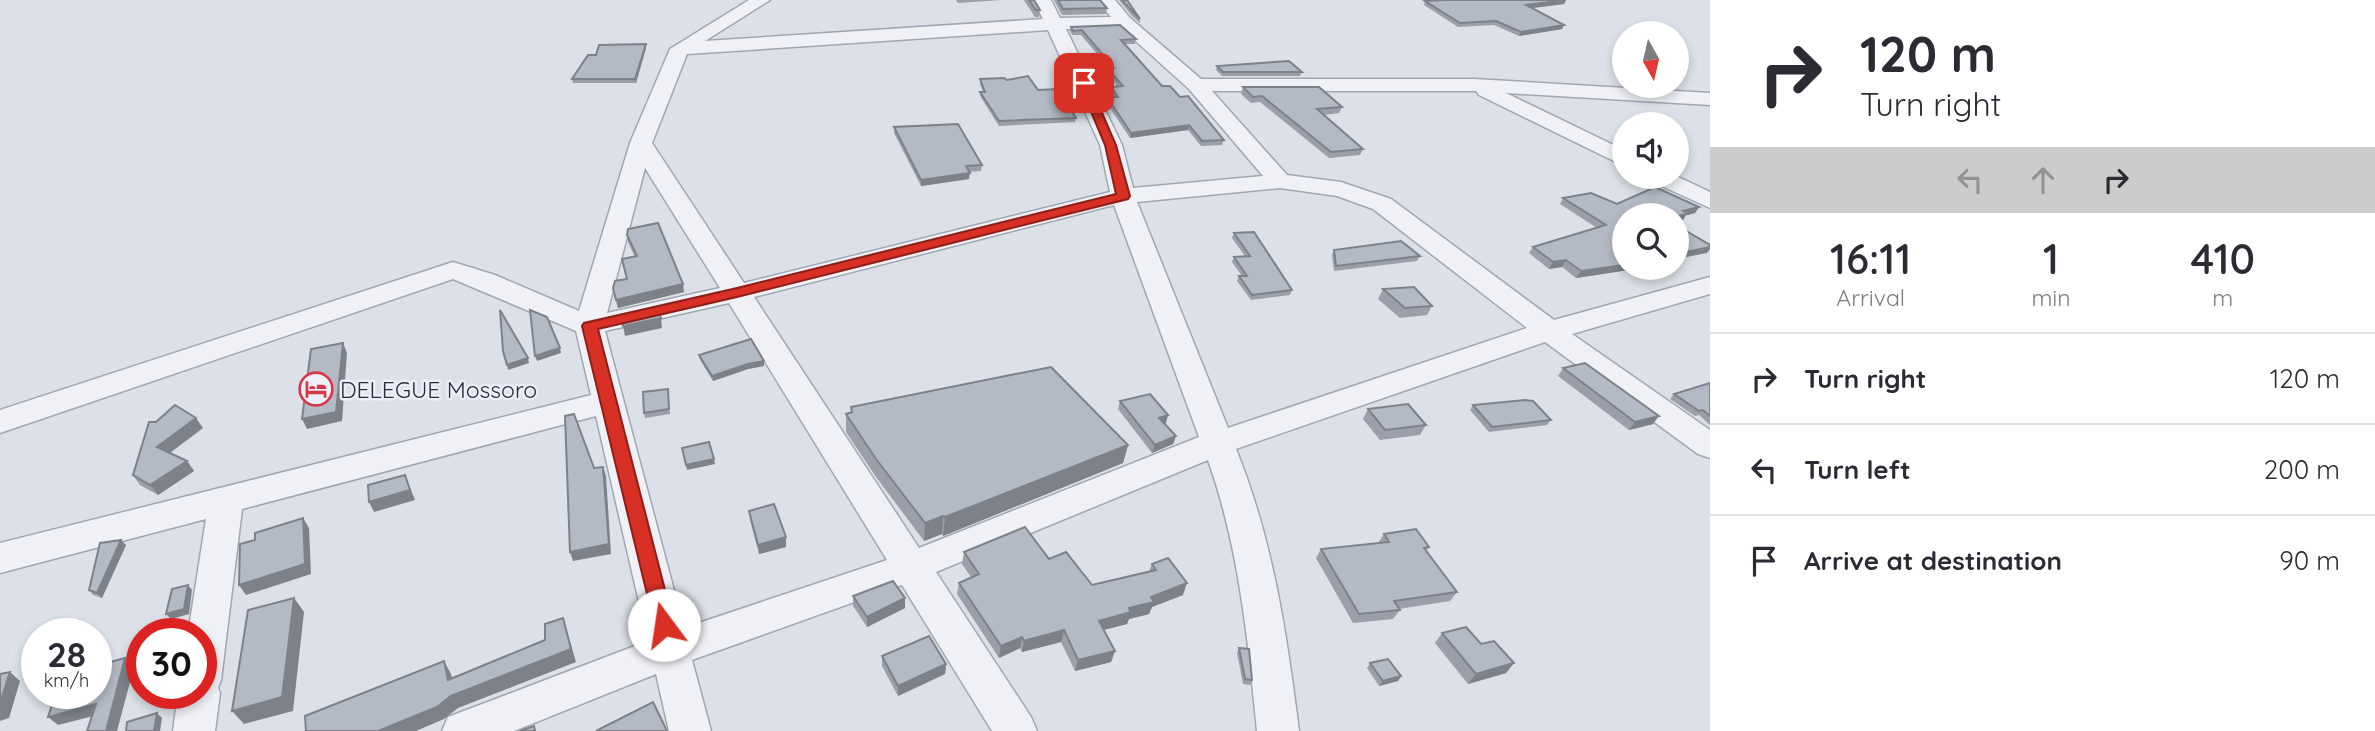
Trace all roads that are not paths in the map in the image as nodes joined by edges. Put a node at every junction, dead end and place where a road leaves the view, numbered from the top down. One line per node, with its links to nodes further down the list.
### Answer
1 (761, 0): 5 (street)
2 (1106, 0): 4 (street)
3 (1047, 12): 4 (street); 5 (street); 13 (street)
4 (1124, 22): 6 (street)
5 (679, 49): 9 (street)
6 (1196, 85): 7 (street); 11 (street)
7 (1474, 85): 8 (street); 10 (street)
8 (1710, 99)
9 (640, 143): 16 (street); 17 (street)
10 (1612, 153)
11 (1280, 181): 13 (street); 18 (street)
12 (1686, 189): 14 (street)
13 (1123, 196): 16 (street); 21 (street)
14 (1710, 201)
15 (1710, 285): 18 (street)
16 (737, 293): 17 (street); 25 (street)
17 (589, 326): 19 (street); 20 (street)
18 (1549, 331): 21 (street); 22 (street)
19 (608, 402): 23 (street); 27 (street)
20 (0, 422)
21 (1218, 443): 25 (street); 33 (street)
22 (1710, 446)
23 (226, 498): 24 (street); 26 (street)
24 (0, 558)
25 (910, 567): 27 (street); 32 (street)
26 (210, 618)
27 (670, 650): 30 (street); 31 (street)
28 (197, 709): 29 (street)
29 (194, 731)
30 (463, 731)
31 (690, 731)
32 (1016, 731)
33 (1278, 731)

